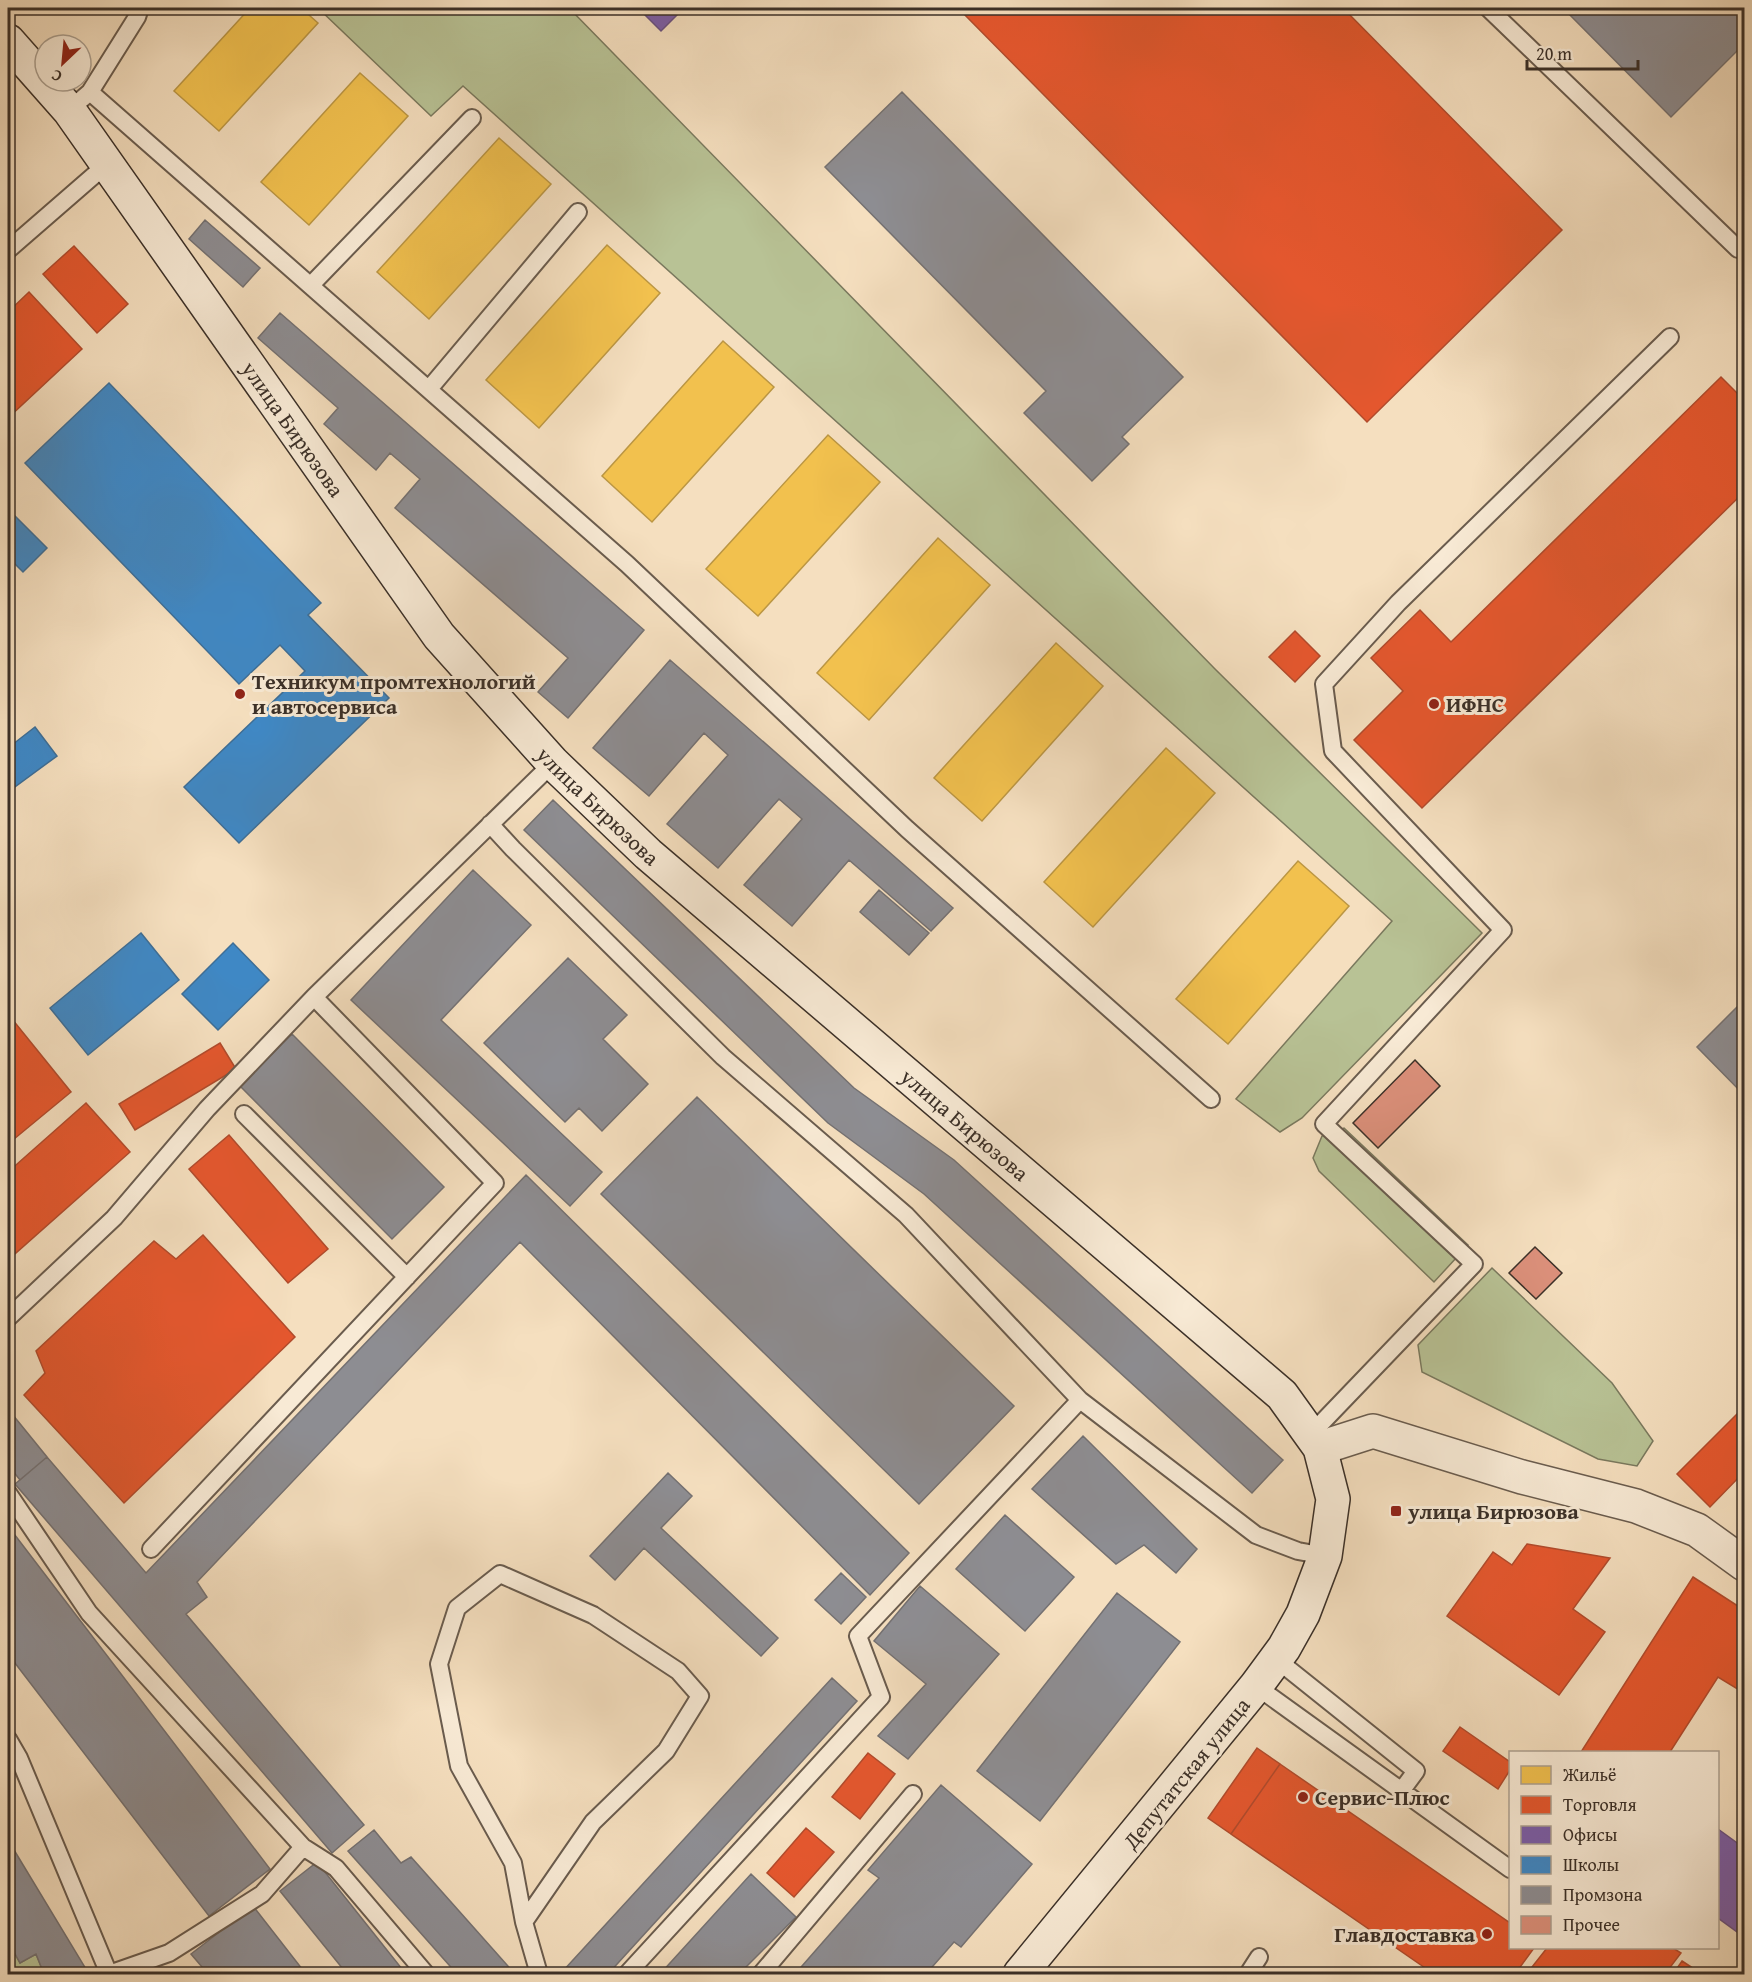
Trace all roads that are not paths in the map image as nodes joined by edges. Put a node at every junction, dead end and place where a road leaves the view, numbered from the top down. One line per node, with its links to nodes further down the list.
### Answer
1 (140, 8): 4 (lane)
2 (1488, 8): 8 (lane)
3 (8, 41): 4 (main road, улица Бирюзова)
4 (80, 101): 6 (main road, улица Бирюзова); 10 (lane)
5 (472, 118): 10 (lane)
6 (107, 164): 9 (lane); 13 (main road, улица Бирюзова)
7 (578, 212): 12 (lane)
8 (1744, 242)
9 (8, 250)
10 (311, 285): 12 (lane)
11 (1670, 337): 21 (lane)
12 (429, 389): 16 (lane)
13 (552, 763): 14 (lane); 21 (main road, улица Бирюзова)
14 (490, 824): 15 (lane); 20 (lane)
15 (314, 997): 18 (lane); 19 (lane)
16 (1211, 1099)
17 (244, 1114): 18 (lane)
18 (407, 1277): 23 (lane)
19 (8, 1318)
20 (1080, 1400): 24 (lane); 38 (lane)
21 (1315, 1442): 24 (main road, улица Бирюзова); 25 (main road)
22 (8, 1493): 31 (lane)
23 (151, 1550)
24 (1325, 1556): 26 (main road, Депутатская улица)
25 (1744, 1564)
26 (1276, 1659): 27 (main road, Депутатская улица); 29 (lane)
27 (1256, 1686): 29 (lane); 40 (main road, Депутатская улица)
28 (8, 1739): 35 (lane)
29 (1402, 1791): 32 (lane)
30 (913, 1794): 39 (lane)
31 (303, 1846): 35 (lane); 36 (lane)
32 (1509, 1868)
33 (524, 1922): 33 (lane); 37 (lane)
34 (1259, 1957): 41 (lane)
35 (109, 1974)
36 (426, 1974)
37 (539, 1974)
38 (627, 1974)
39 (761, 1974)
40 (1020, 1974)
41 (1248, 1974)

